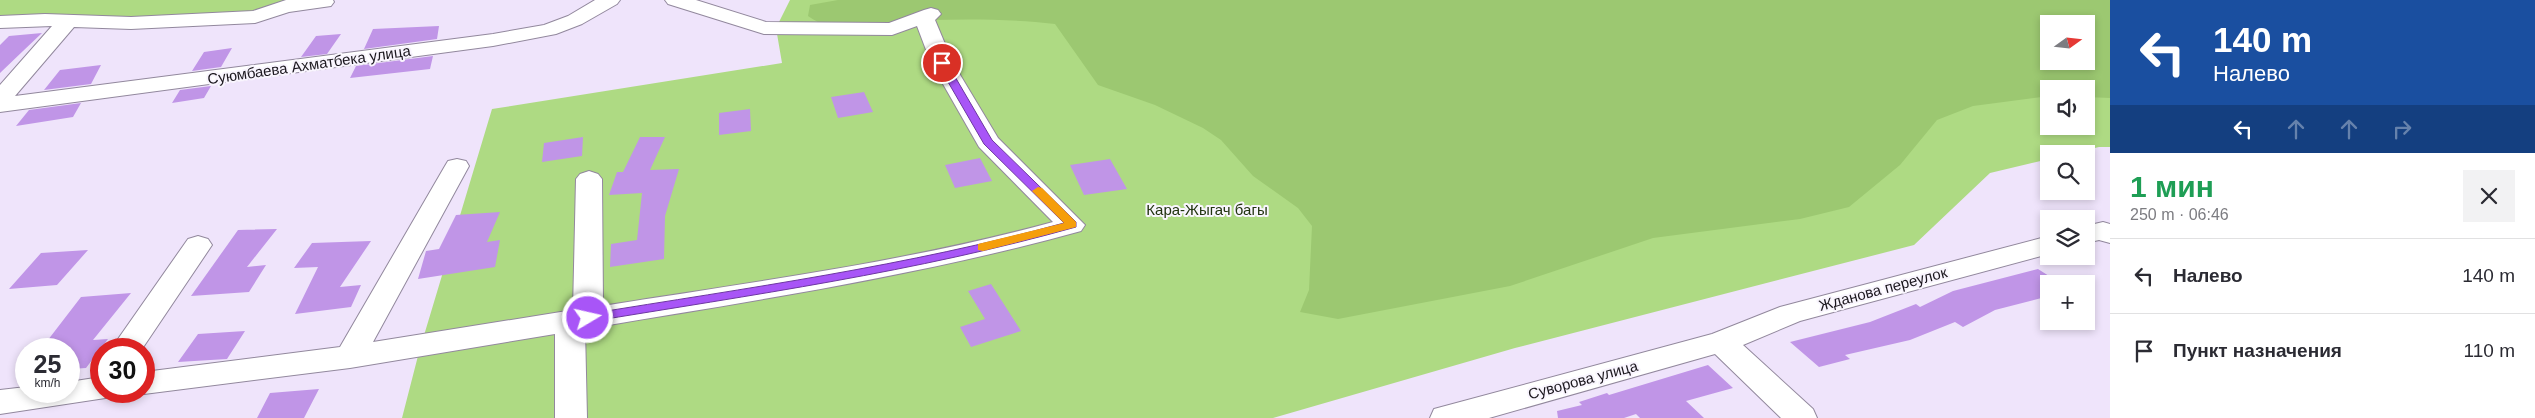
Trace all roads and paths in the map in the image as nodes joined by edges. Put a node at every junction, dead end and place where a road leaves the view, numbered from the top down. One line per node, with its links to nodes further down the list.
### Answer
1 (610, 0): 7 (street, Суюмбаева Ахматбека улица)
2 (675, 0): 14 (street)
3 (324, 2): 4 (street)
4 (68, 21): 5 (street); 6 (street)
5 (0, 22)
6 (0, 99)
7 (0, 105)
8 (457, 166): 17 (street)
9 (589, 179): 14 (street)
10 (2095, 232): 11 (street)
11 (2110, 234)
12 (198, 245): 15 (street)
13 (2040, 246): 16 (street, Жданова переулок)
14 (579, 319): 17 (street); 21 (street)
15 (134, 338)
16 (1721, 342): 22 (street, Суворова улица); 23 (street)
17 (350, 357): 18 (street)
18 (155, 382)
19 (90, 388): 20 (street)
20 (0, 402)
21 (571, 418)
22 (1446, 418)
23 (1801, 418)

